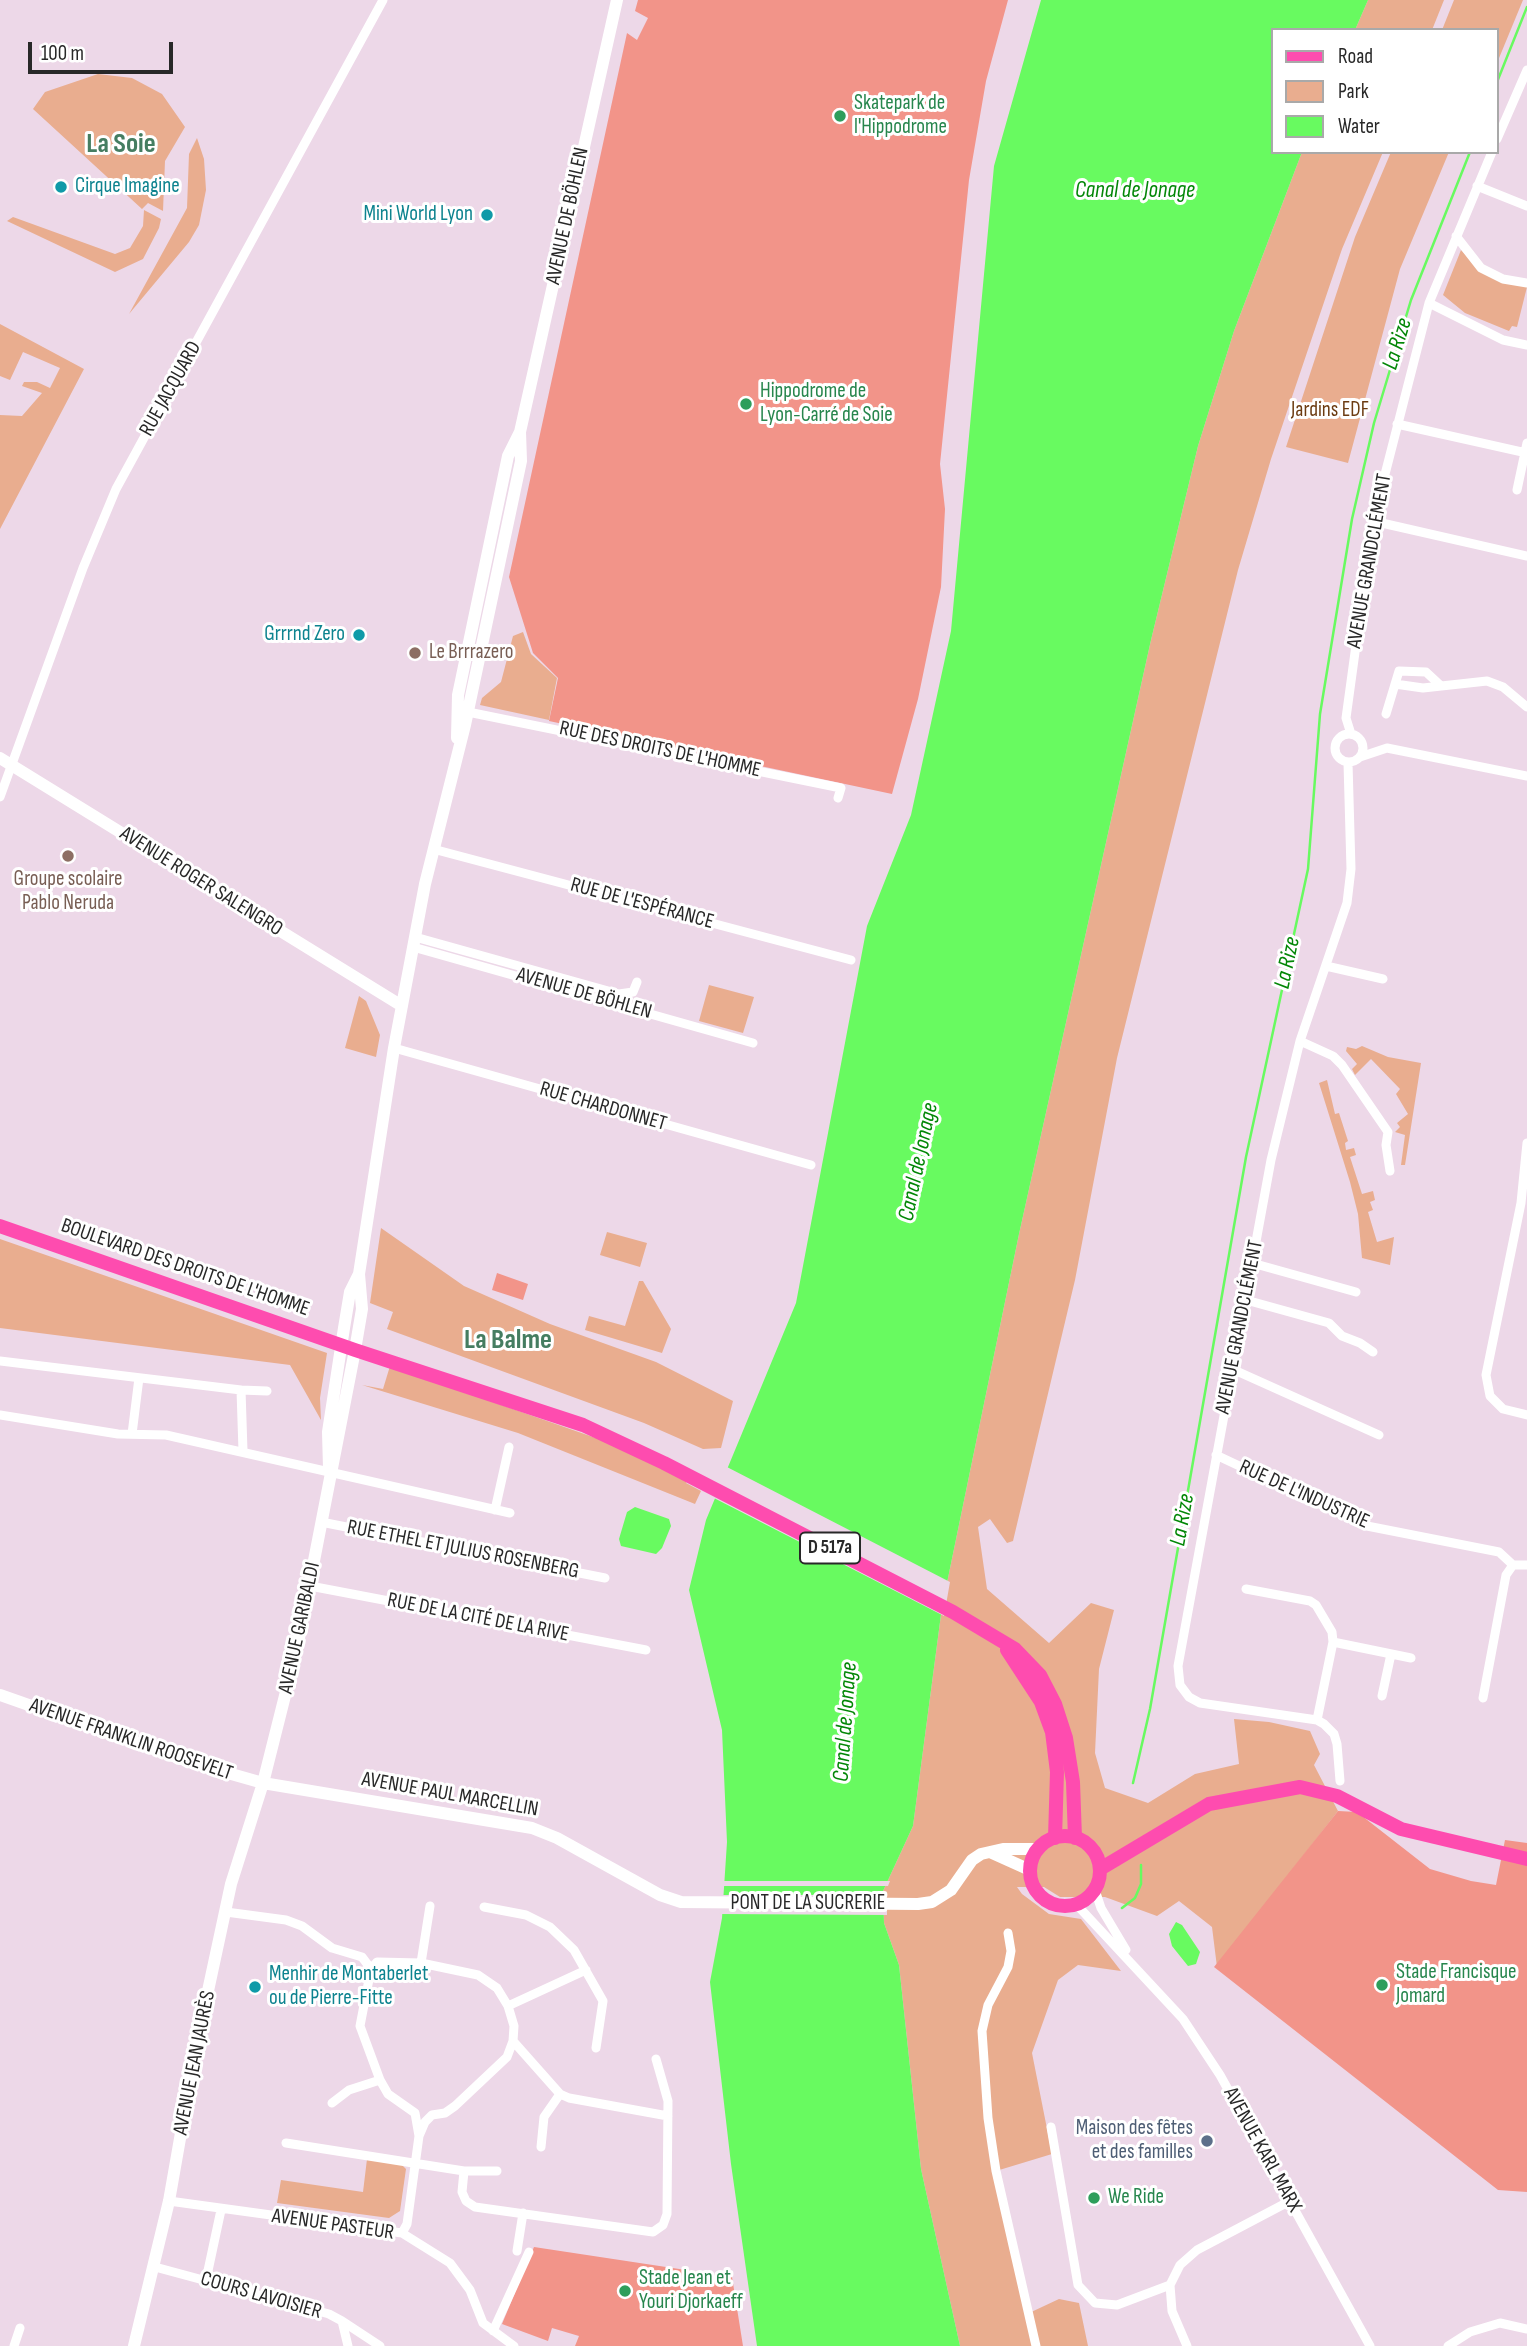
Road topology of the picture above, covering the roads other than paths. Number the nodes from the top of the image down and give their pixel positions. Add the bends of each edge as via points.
1 (383, 0) edge
2 (617, 0) edge
3 (1527, 70) edge
4 (1499, 134) edge
5 (1491, 154) edge
6 (1477, 186) junction
7 (1527, 206) edge
8 (1456, 236) junction
9 (1527, 283) edge
10 (1429, 303) junction
11 (1527, 345) edge
12 (1397, 424) junction
13 (520, 432) junction
14 (1526, 450) edge
15 (1517, 490) dead end
16 (1373, 521) junction
17 (1527, 556) edge
18 (463, 670) junction
19 (1395, 684) junction
20 (1440, 685) junction
21 (469, 706) junction
22 (1527, 707) edge
23 (1386, 714) dead end
24 (1350, 734) junction
25 (458, 745) junction
26 (1360, 757) junction
27 (5, 761) edge
28 (1348, 763) junction
29 (1527, 776) edge
30 (0, 797) edge
31 (838, 799) dead end
32 (432, 849) junction
33 (414, 942) junction
34 (851, 960) dead end
35 (1325, 966) junction
36 (1383, 979) dead end
37 (637, 982) dead end
38 (402, 1006) junction
39 (1300, 1041) junction
40 (753, 1042) dead end
41 (394, 1048) junction
42 (1527, 1143) edge
43 (811, 1166) dead end
44 (1390, 1171) dead end
45 (0, 1226) edge
46 (1252, 1263) junction
47 (1356, 1292) dead end
48 (1246, 1300) junction
49 (349, 1348) junction
50 (1373, 1352) dead end
51 (0, 1361) edge
52 (1231, 1369) junction
53 (139, 1378) junction
54 (241, 1390) junction
55 (267, 1391) dead end
56 (0, 1415) edge
57 (1527, 1415) edge
58 (132, 1434) junction
59 (1379, 1435) dead end
60 (509, 1447) dead end
61 (243, 1451) junction
62 (1216, 1455) junction
63 (329, 1472) junction
64 (495, 1510) junction
65 (510, 1513) dead end
66 (321, 1522) junction
67 (1513, 1565) junction
68 (1527, 1565) edge
69 (605, 1578) dead end
70 (310, 1586) junction
71 (1246, 1589) dead end
72 (1333, 1642) junction
73 (1004, 1643) junction
74 (646, 1650) dead end
75 (1391, 1654) junction
76 (1411, 1658) dead end
77 (0, 1695) edge
78 (1382, 1696) dead end
79 (1483, 1698) dead end
80 (1317, 1720) junction
81 (1340, 1781) dead end
82 (263, 1783) junction
83 (1055, 1838) junction
84 (1075, 1838) junction
85 (1038, 1849) junction
86 (989, 1852) junction
87 (1527, 1859) edge
88 (1100, 1869) junction
89 (1030, 1870) junction
90 (1095, 1890) junction
91 (699, 1904) joint
92 (1076, 1905) junction
93 (430, 1906) dead end
94 (484, 1907) dead end
95 (226, 1912) junction
96 (1008, 1933) dead end
97 (421, 1963) junction
98 (374, 1966) junction
99 (1136, 1966) junction
100 (586, 1970) junction
101 (508, 2006) junction
102 (513, 2041) junction
103 (596, 2048) dead end
104 (656, 2059) dead end
105 (380, 2080) junction
106 (560, 2094) junction
107 (332, 2103) dead end
108 (415, 2113) junction
109 (432, 2115) junction
110 (668, 2116) junction
111 (1051, 2127) dead end
112 (419, 2136) junction
113 (286, 2143) dead end
114 (541, 2147) dead end
115 (416, 2164) junction
116 (464, 2171) junction
117 (497, 2171) dead end
118 (169, 2201) junction
119 (1290, 2201) junction
120 (221, 2210) junction
121 (523, 2213) junction
122 (402, 2233) junction
123 (517, 2251) dead end
124 (528, 2252) dead end
125 (155, 2267) junction
126 (206, 2280) junction
127 (1170, 2285) junction
128 (342, 2321) junction
129 (20, 2328) dead end
130 (1527, 2329) edge
131 (493, 2331) junction
132 (14, 2346) edge
133 (134, 2346) edge
134 (348, 2346) edge
135 (380, 2346) edge
136 (514, 2346) edge
137 (1036, 2346) edge
138 (1186, 2346) edge
139 (1370, 2346) edge
140 (1448, 2346) edge

1 - 27 street, RUE JACQUARD via 116,489
2 - 13 main road, AVENUE DE BÖHLEN
3 - 4 street
5 - 6 street, AVENUE GRANDCLÉMENT
6 - 7 street
6 - 8 street, AVENUE GRANDCLÉMENT
8 - 9 street via 1482,268 1503,279
8 - 10 street, AVENUE GRANDCLÉMENT
10 - 11 street via 1503,340
10 - 12 street, AVENUE GRANDCLÉMENT
12 - 14 street
12 - 16 street, AVENUE GRANDCLÉMENT
13 - 18 main road, AVENUE DE BÖHLEN via 508,456
13 - 21 main road, AVENUE DE BÖHLEN via 521,461
14 - 15 street
16 - 17 street
16 - 24 street, AVENUE GRANDCLÉMENT via 1346,718
18 - 21 main road, AVENUE DE BÖHLEN via 464,698
18 - 25 main road, AVENUE DE BÖHLEN
19 - 20 street
19 - 20 street via 1405,668 1426,672
19 - 23 street
20 - 22 street via 1487,681 1503,687
21 - 25 main road, AVENUE DE BÖHLEN
21 - 31 street, RUE DES DROITS DE L'HOMME via 841,788
24 - 26 street via 1362,743
24 - 28 street via 1335,745 1339,759
25 - 32 main road, AVENUE DE BÖHLEN
26 - 28 street
26 - 29 street via 1387,748
27 - 30 street, RUE JACQUARD
27 - 38 main road, AVENUE ROGER SALENGRO
28 - 35 street, AVENUE GRANDCLÉMENT via 1350,880 1347,904
32 - 33 main road, AVENUE DE BÖHLEN
32 - 34 street, RUE DE L'ESPÉRANCE
33 - 37 street via 619,994 633,992
33 - 38 main road, AVENUE DE BÖHLEN
33 - 40 street, AVENUE DE BÖHLEN
35 - 36 street
35 - 39 street, AVENUE GRANDCLÉMENT
38 - 41 main road, AVENUE GARIBALDI
39 - 44 street via 1333,1056 1373,1110 1388,1132
39 - 46 street, AVENUE GRANDCLÉMENT
41 - 43 street, RUE CHARDONNET
41 - 49 main road, AVENUE GARIBALDI via 359,1274 350,1292
42 - 57 street via 1521,1203 1486,1375 1490,1396 1503,1409
45 - 49 main road, BOULEVARD DES DROITS DE L'HOMME
46 - 47 street
46 - 48 street, AVENUE GRANDCLÉMENT
48 - 50 street via 1329,1323 1342,1336
48 - 52 street, AVENUE GRANDCLÉMENT
49 - 63 main road, AVENUE GARIBALDI via 328,1432
49 - 73 main road, D 517a via 583,1426 690,1476
51 - 53 street
52 - 59 street
52 - 62 street, AVENUE GRANDCLÉMENT
53 - 54 street
53 - 58 street
54 - 55 street
54 - 61 street
56 - 58 street
58 - 61 street via 166,1435
60 - 64 street
61 - 63 street
62 - 67 street, RUE DE L'INDUSTRIE via 1367,1526 1499,1552
62 - 80 street, AVENUE GRANDCLÉMENT via 1178,1666 1180,1685 1200,1703
63 - 64 street
63 - 66 main road, AVENUE GARIBALDI
64 - 65 street
66 - 69 street, RUE ETHEL ET JULIUS ROSENBERG
66 - 70 main road, AVENUE GARIBALDI
67 - 68 street
67 - 79 street via 1506,1575
70 - 74 street, RUE DE LA CITÉ DE LA RIVE
70 - 82 main road, AVENUE GARIBALDI
71 - 72 street via 1310,1601 1332,1632
72 - 75 street
72 - 80 street
73 - 83 main road, D 517a via 1041,1702 1052,1732 1057,1772
73 - 84 main road, D 517a via 1026,1658 1055,1704 1073,1782
75 - 76 street
75 - 78 street
77 - 82 main road, AVENUE FRANKLIN ROOSEVELT
80 - 81 street via 1334,1734 1341,1759
82 - 91 main road, AVENUE PAUL MARCELLIN via 532,1828 660,1895
82 - 95 main road, AVENUE JEAN JAURÈS
83 - 84 main road
83 - 85 main road
84 - 88 main road via 1094,1851
85 - 86 main road
85 - 89 main road
86 - 89 main road
86 - 91 main road, PONT DE LA SUCRERIE via 972,1860 943,1896 918,1905
87 - 88 main road via 1401,1829 1337,1797 1300,1787 1209,1804
88 - 90 main road
89 - 92 main road via 1035,1889 1044,1899
90 - 92 main road
90 - 99 street, AVENUE KARL MARX
92 - 99 street, AVENUE KARL MARX
93 - 97 street
94 - 100 street via 526,1916 550,1927 574,1950
95 - 98 street via 286,1920 311,1931 332,1948 362,1957
95 - 118 main road, AVENUE JEAN JAURÈS
96 - 137 street via 1008,1967 988,2005 982,2031 996,2171
97 - 98 street
97 - 101 street via 488,1980
98 - 105 street via 360,2026
99 - 119 street, AVENUE KARL MARX via 1183,2019 1220,2075
100 - 101 street
100 - 103 street via 603,2001
101 - 102 street
102 - 106 street
102 - 109 street via 507,2057 455,2106
104 - 110 street
105 - 107 street via 349,2090
105 - 108 street via 388,2094
106 - 110 street
106 - 114 street via 544,2117
108 - 109 street
108 - 112 street
109 - 112 street
110 - 121 street via 663,2225 653,2231
111 - 127 street via 1078,2285 1095,2303 1117,2305
112 - 115 street
113 - 115 street
115 - 116 street
115 - 122 street
116 - 117 street
116 - 121 street via 466,2201 475,2207
118 - 120 street, AVENUE PASTEUR
118 - 125 main road, AVENUE JEAN JAURÈS
119 - 127 street via 1197,2250 1180,2265
119 - 139 street, AVENUE KARL MARX
120 - 122 street, AVENUE PASTEUR
120 - 126 street
121 - 123 street
122 - 131 street, AVENUE PASTEUR via 450,2263 470,2290 483,2323
124 - 131 street
125 - 126 street, COURS LAVOISIER
125 - 133 main road, AVENUE JEAN JAURÈS
126 - 128 street, COURS LAVOISIER
127 - 138 street via 1172,2311
128 - 134 street, COURS LAVOISIER
128 - 135 street
129 - 132 street
130 - 140 street via 1500,2323 1470,2332
131 - 136 street

